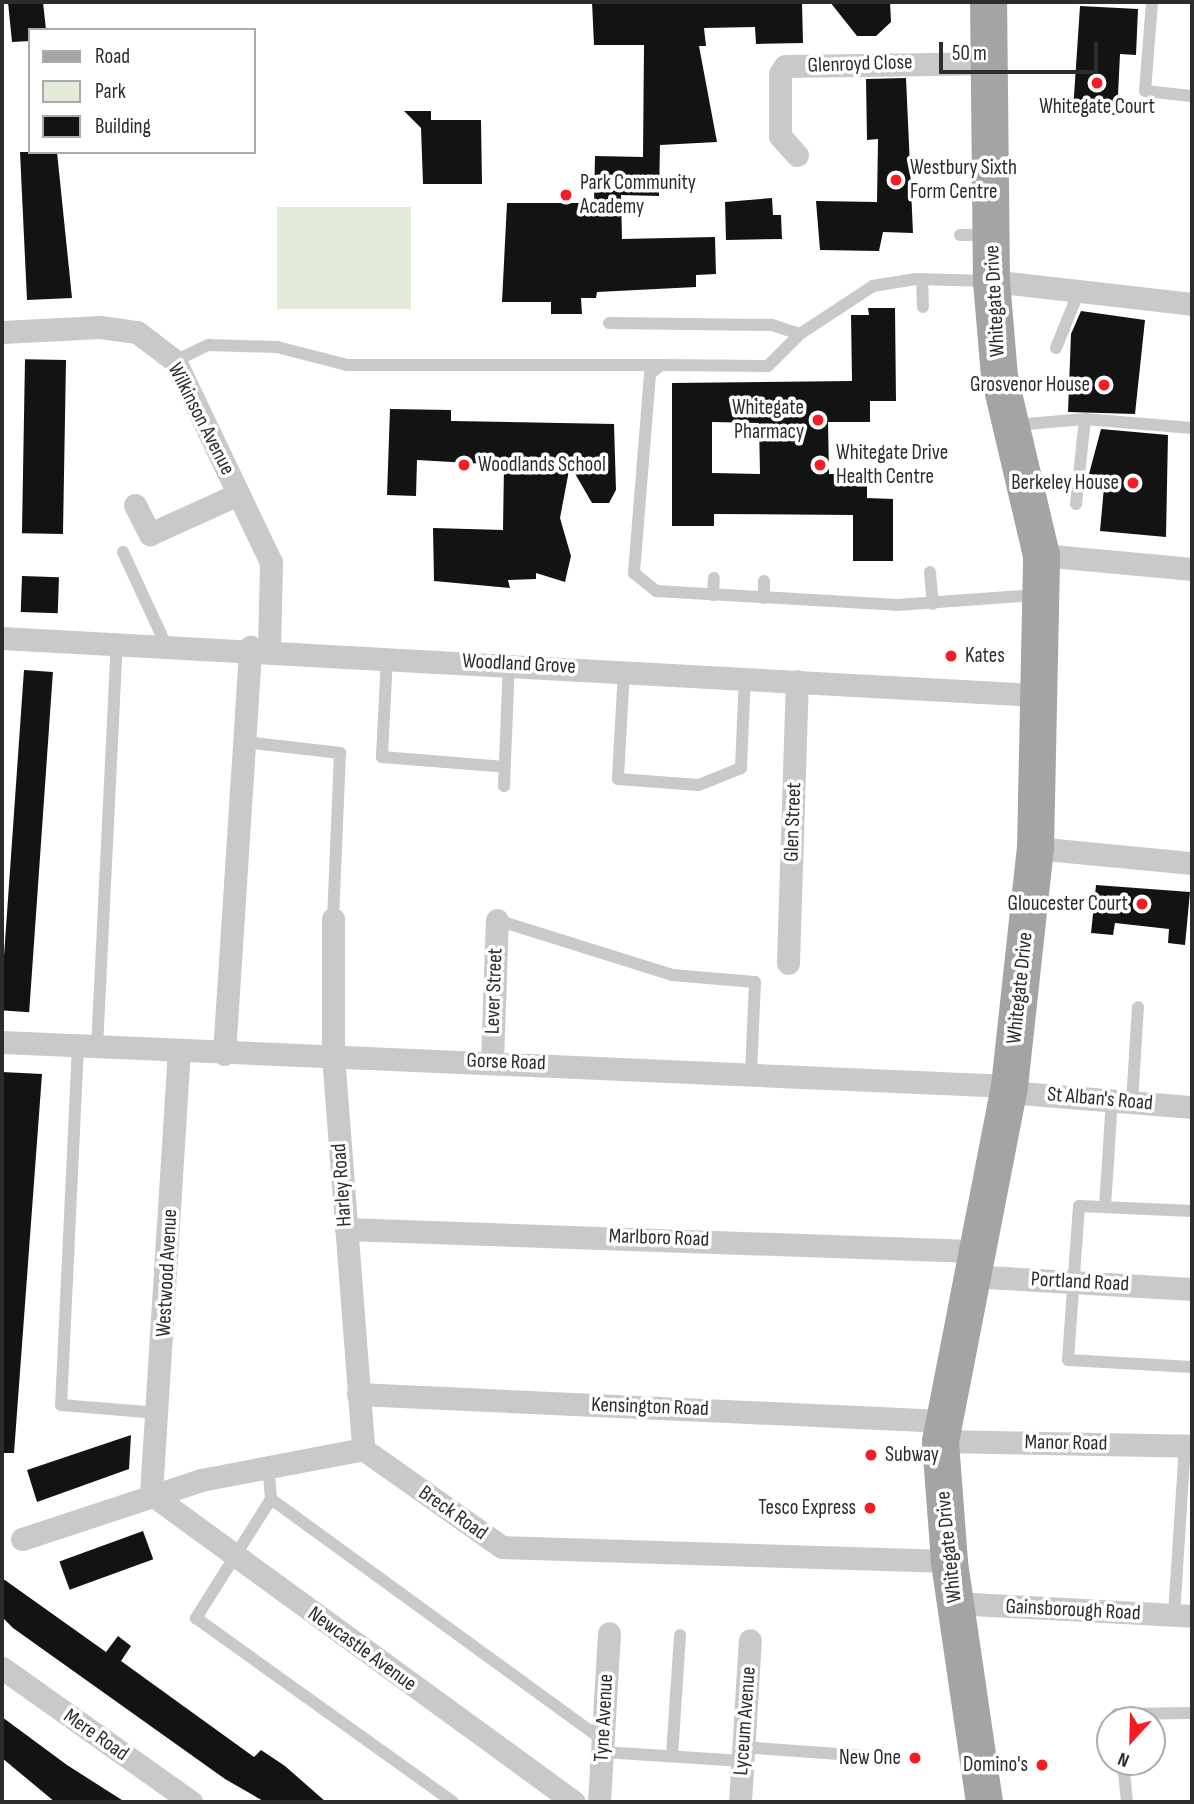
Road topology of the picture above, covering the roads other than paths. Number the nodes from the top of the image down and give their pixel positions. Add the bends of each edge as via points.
1 (988, 2) edge
2 (1152, 2) edge
3 (989, 63) junction
4 (1192, 96) edge
5 (797, 155) dead end
6 (922, 279) junction
7 (991, 281) junction
8 (1079, 291) junction
9 (1192, 304) edge
10 (923, 307) dead end
11 (609, 323) dead end
12 (2, 332) edge
13 (798, 342) junction
14 (1056, 348) dead end
15 (174, 361) junction
16 (661, 365) junction
17 (1084, 419) junction
18 (1011, 426) junction
19 (1192, 428) edge
20 (238, 494) junction
21 (1076, 504) dead end
22 (135, 505) dead end
23 (123, 552) dead end
24 (1041, 555) junction
25 (1192, 569) edge
26 (930, 572) dead end
27 (714, 578) dead end
28 (764, 581) dead end
29 (713, 595) junction
30 (1040, 595) junction
31 (764, 597) junction
32 (933, 604) junction
33 (2, 638) edge
34 (117, 641) junction
35 (164, 643) junction
36 (260, 648) junction
37 (387, 656) junction
38 (509, 663) junction
39 (624, 670) junction
40 (745, 678) junction
41 (797, 681) junction
42 (1036, 695) junction
43 (244, 742) junction
44 (505, 767) junction
45 (504, 786) dead end
46 (1035, 848) junction
47 (1192, 863) edge
48 (333, 919) joint
49 (497, 920) joint
50 (788, 963) dead end
51 (1138, 1007) dead end
52 (2, 1042) edge
53 (87, 1047) junction
54 (179, 1053) junction
55 (224, 1054) junction
56 (333, 1055) junction
57 (492, 1061) junction
58 (751, 1073) junction
59 (1009, 1089) junction
60 (1122, 1101) junction
61 (1192, 1107) edge
62 (1105, 1207) junction
63 (1192, 1211) edge
64 (346, 1229) junction
65 (970, 1264) junction
66 (1074, 1282) junction
67 (1192, 1289) edge
68 (1192, 1367) edge
69 (358, 1394) junction
70 (160, 1413) junction
71 (941, 1431) junction
72 (1189, 1446) edge
73 (363, 1449) junction
74 (268, 1463) junction
75 (151, 1494) junction
76 (271, 1499) junction
77 (1178, 1526) junction
78 (1192, 1527) edge
79 (22, 1539) dead end
80 (238, 1559) junction
81 (949, 1562) junction
82 (954, 1603) junction
83 (1183, 1615) edge
84 (609, 1633) dead end
85 (680, 1635) dead end
86 (750, 1640) dead end
87 (2, 1668) edge
88 (1166, 1713) edge
89 (1192, 1713) edge
90 (603, 1746) junction
91 (743, 1754) junction
92 (672, 1756) junction
93 (866, 1756) dead end
94 (1124, 1776) edge
95 (191, 1802) edge
96 (453, 1802) edge
97 (574, 1802) edge
98 (599, 1802) edge
99 (740, 1802) edge
100 (984, 1802) edge
101 (1127, 1802) edge

1 - 3 main road, Whitegate Drive
2 - 4 lane via 1145,91
3 - 5 street, Glenroyd Close via 776,67 780,74 780,136
3 - 7 main road, Whitegate Drive via 976,235
6 - 7 lane
6 - 10 lane
6 - 13 lane via 873,286
7 - 8 street
7 - 18 main road, Whitegate Drive
8 - 9 street
8 - 14 lane
11 - 13 lane via 772,325
12 - 15 street, Wilkinson Avenue via 100,327 137,332
13 - 16 lane via 768,366
15 - 16 lane via 208,345 243,340 347,365
15 - 20 street, Wilkinson Avenue
16 - 29 lane via 650,374 646,394 642,529 634,573 656,591
17 - 18 lane
17 - 19 lane
17 - 21 lane
18 - 24 main road, Whitegate Drive
20 - 22 street via 150,534
20 - 36 street, Wilkinson Avenue via 271,562
23 - 35 lane
24 - 25 street
24 - 30 main road, Whitegate Drive
26 - 32 lane
27 - 29 lane
28 - 31 lane
29 - 31 lane
30 - 32 lane
30 - 42 main road, Whitegate Drive
31 - 32 lane
33 - 34 street, Woodland Grove
34 - 35 street, Woodland Grove
34 - 53 lane
35 - 36 street, Woodland Grove
36 - 37 street, Woodland Grove
36 - 43 street
37 - 38 street, Woodland Grove
37 - 44 lane via 382,757
38 - 39 street, Woodland Grove
38 - 44 lane
39 - 40 street, Woodland Grove
39 - 40 lane via 618,779 699,785 741,768
40 - 41 street, Woodland Grove
41 - 42 street, Woodland Grove
41 - 50 street, Glen Street
42 - 46 main road, Whitegate Drive
43 - 48 lane via 340,753
43 - 55 street
44 - 45 lane
46 - 47 street
46 - 59 main road, Whitegate Drive
48 - 56 street, Harley Road
49 - 57 street, Lever Street
49 - 58 lane via 672,975 755,982
51 - 60 lane
52 - 53 street, Gorse Road
53 - 54 street, Gorse Road
53 - 70 lane via 61,1405
54 - 55 street, Gorse Road
54 - 70 street, Westwood Avenue
55 - 56 street, Gorse Road
56 - 57 street, Gorse Road
56 - 64 street, Harley Road
57 - 58 street, Gorse Road
58 - 59 street, Gorse Road
59 - 60 street, St Alban's Road
59 - 65 main road, Whitegate Drive
60 - 61 street, St Alban's Road
60 - 62 lane
62 - 63 lane
62 - 66 lane via 1079,1206
64 - 65 street, Marlboro Road
64 - 69 street, Harley Road
65 - 66 street, Portland Road
65 - 71 main road, Whitegate Drive
66 - 67 street, Portland Road
66 - 68 lane via 1068,1360
69 - 71 street, Kensington Road
69 - 73 street, Harley Road
70 - 75 street, Westwood Avenue
71 - 72 street, Manor Road
71 - 81 main road, Whitegate Drive
72 - 77 lane
73 - 74 street
73 - 81 street, Breck Road via 502,1547
74 - 75 street
74 - 76 lane
75 - 79 street
75 - 80 street, Newcastle Avenue
76 - 80 lane
76 - 90 lane
77 - 78 lane
77 - 83 lane
80 - 96 lane via 196,1618
80 - 97 street, Newcastle Avenue
81 - 82 main road, Whitegate Drive
82 - 83 street, Gainsborough Road
82 - 100 main road, Whitegate Drive
84 - 90 street, Tyne Avenue
85 - 92 lane
86 - 91 street, Lyceum Avenue
87 - 95 street, Mere Road
88 - 89 lane
90 - 92 lane
90 - 98 street, Tyne Avenue
91 - 92 lane
91 - 93 lane
91 - 99 street, Lyceum Avenue
94 - 101 lane

